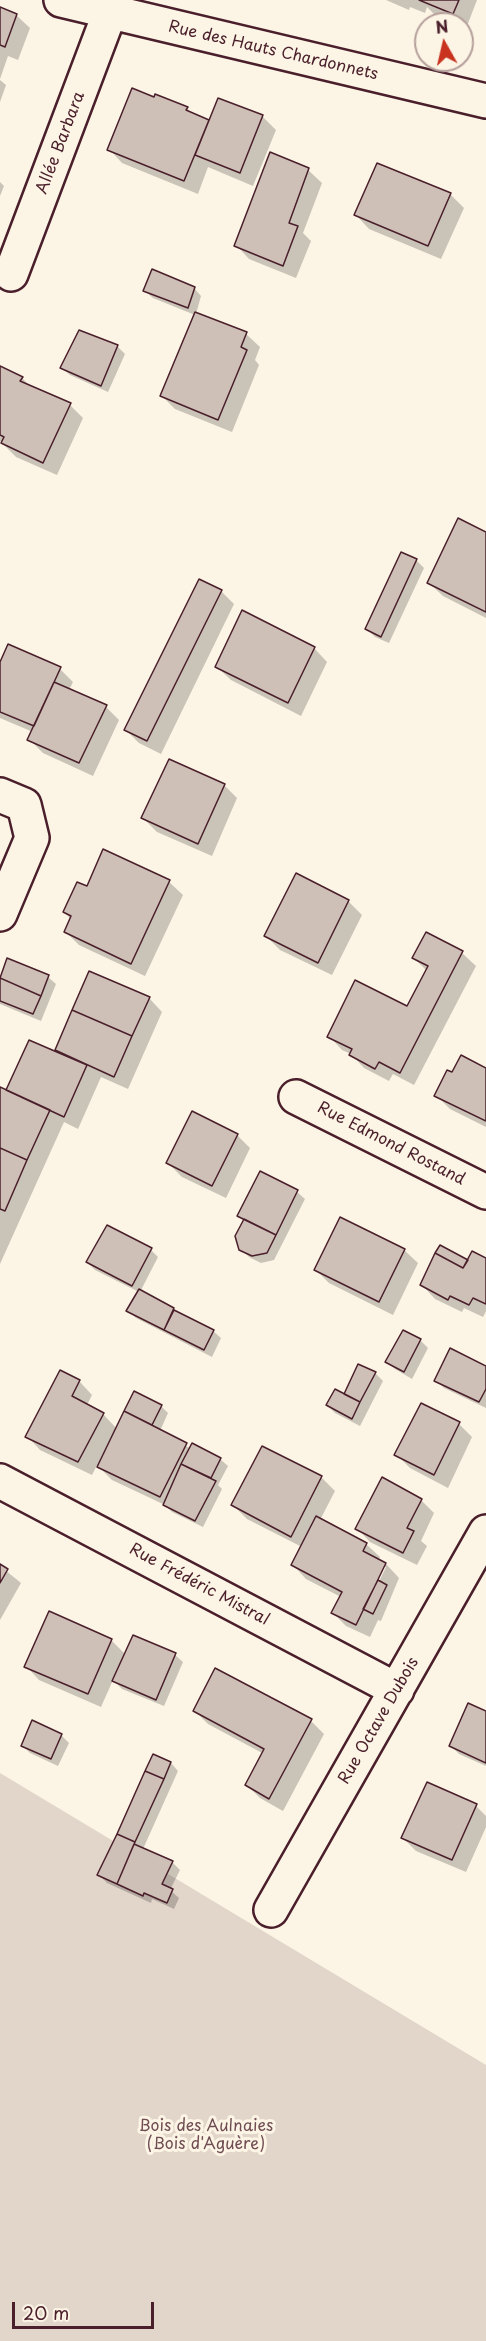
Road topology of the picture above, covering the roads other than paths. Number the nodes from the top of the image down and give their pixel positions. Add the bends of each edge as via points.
1 (68, 1) edge
2 (110, 12) junction
3 (486, 101) edge
4 (11, 274) dead end
5 (0, 795) edge
6 (0, 914) edge
7 (296, 1097) dead end
8 (486, 1192) edge
9 (0, 1481) edge
10 (486, 1532) edge
11 (398, 1690) junction
12 (271, 1910) dead end

1 - 2 street, Rue des Hauts Chardonnets
2 - 3 street, Rue des Hauts Chardonnets
2 - 4 street, Allée Barbara
5 - 6 street via 24,806 32,838
7 - 8 street, Rue Edmond Rostand
9 - 11 street, Rue Frédéric Mistral
10 - 11 street, Rue Octave Dubois
11 - 12 street, Rue Octave Dubois

